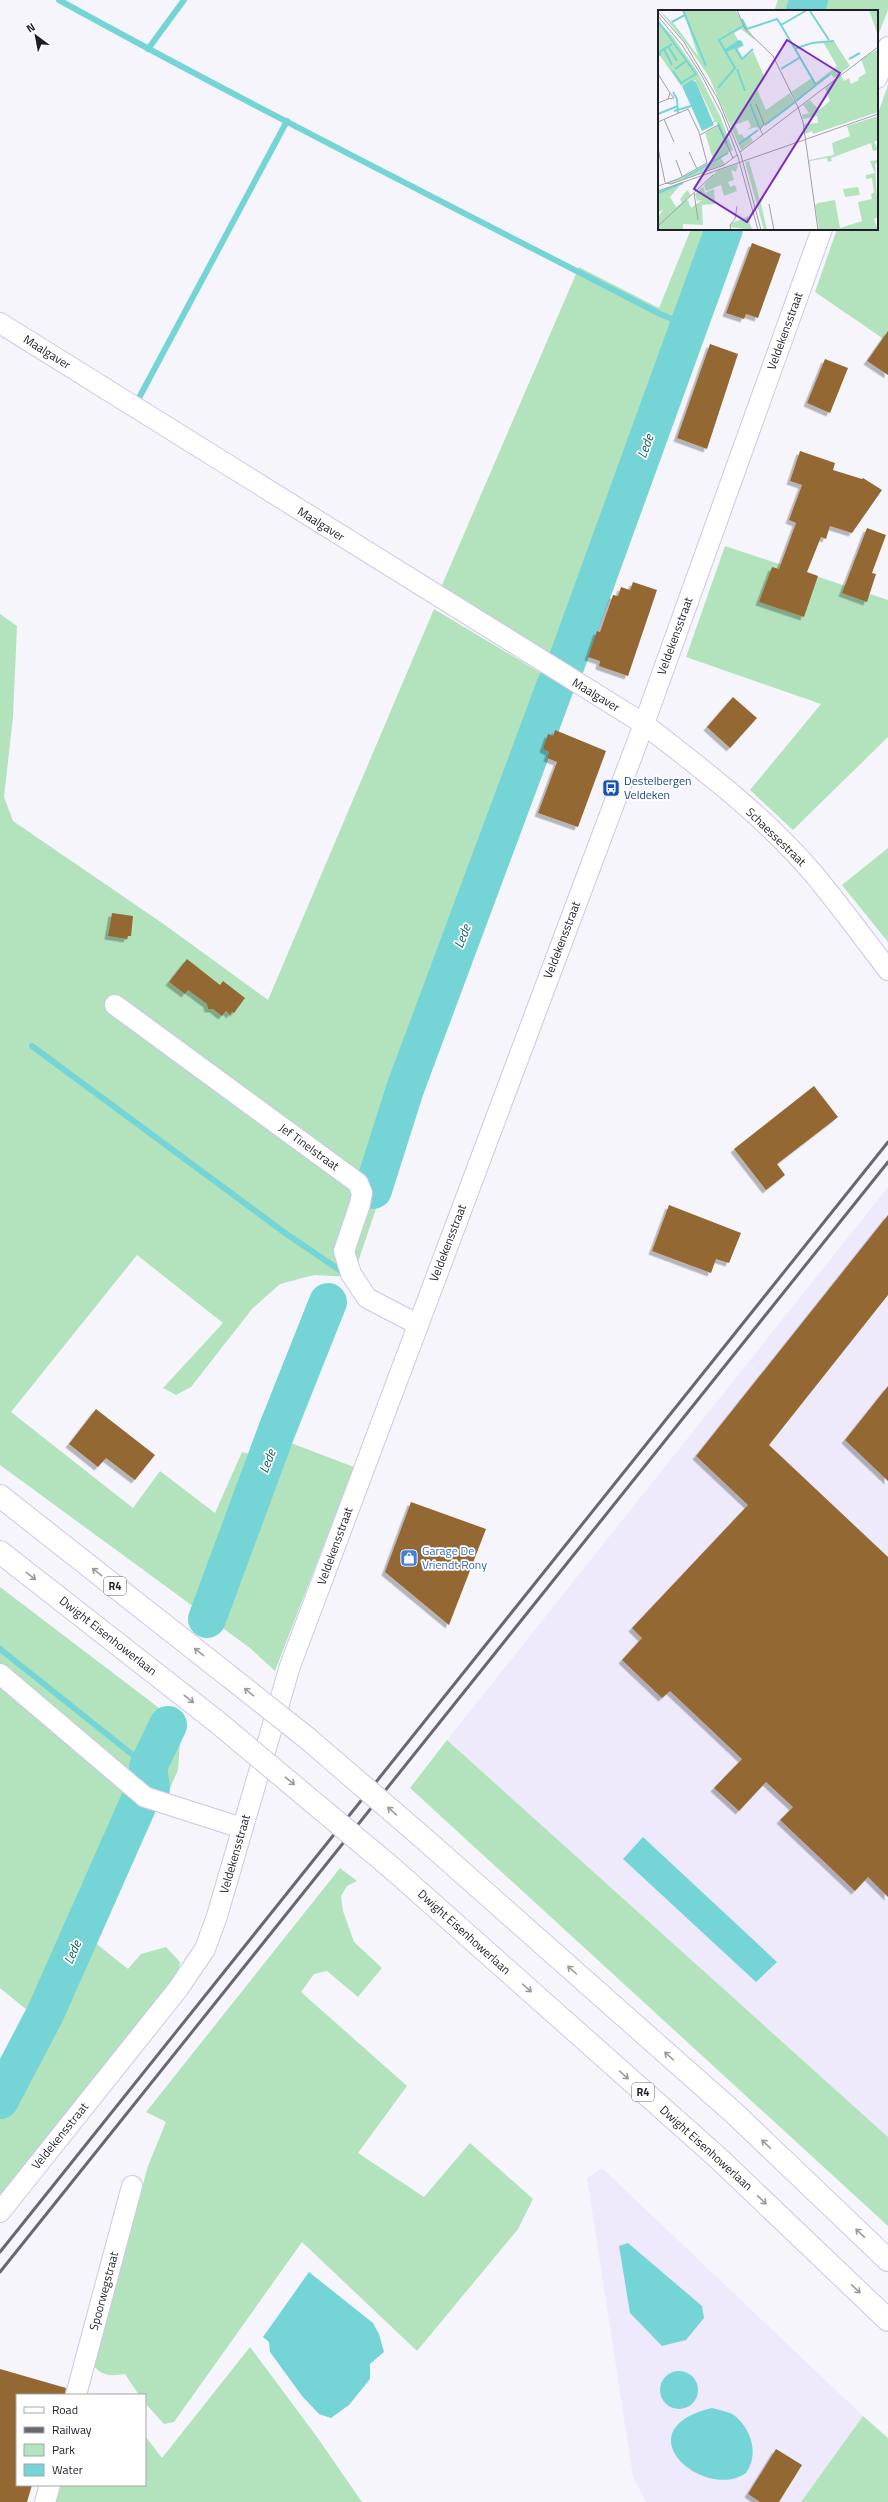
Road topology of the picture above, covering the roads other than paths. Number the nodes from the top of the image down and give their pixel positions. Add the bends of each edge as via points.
1 (888, 47) edge
2 (878, 75) edge
3 (822, 230) edge
4 (0, 323) edge
5 (644, 724) junction
6 (888, 970) edge
7 (115, 1005) dead end
8 (417, 1324) junction
9 (0, 1496) edge
10 (0, 1552) edge
11 (0, 1674) edge
12 (242, 1828) junction
13 (132, 2186) dead end
14 (0, 2212) edge
15 (888, 2260) edge
16 (888, 2320) edge
17 (76, 2394) edge
18 (50, 2486) edge
19 (45, 2502) edge

1 - 2 street
3 - 5 street, Veldekensstraat
4 - 5 street, Maalgaver
5 - 6 street, Schaessestraat via 712,777 777,836 811,871
5 - 8 street, Veldekensstraat
7 - 8 street, Jef Tinelstraat via 358,1183 362,1193 360,1204 344,1251 351,1274 367,1298
8 - 12 street, Veldekensstraat via 290,1666
15 -> 9 highway, R4, bridge via 734,2113 421,1836 307,1738
10 -> 16 highway, Dwight Eisenhowerlaan / R4, bridge via 216,1721 393,1869 716,2156
11 - 12 street via 145,1797
12 - 14 street, Veldekensstraat via 205,1949 178,1989
13 - 17 street, Spoorwegstraat
18 - 19 street

